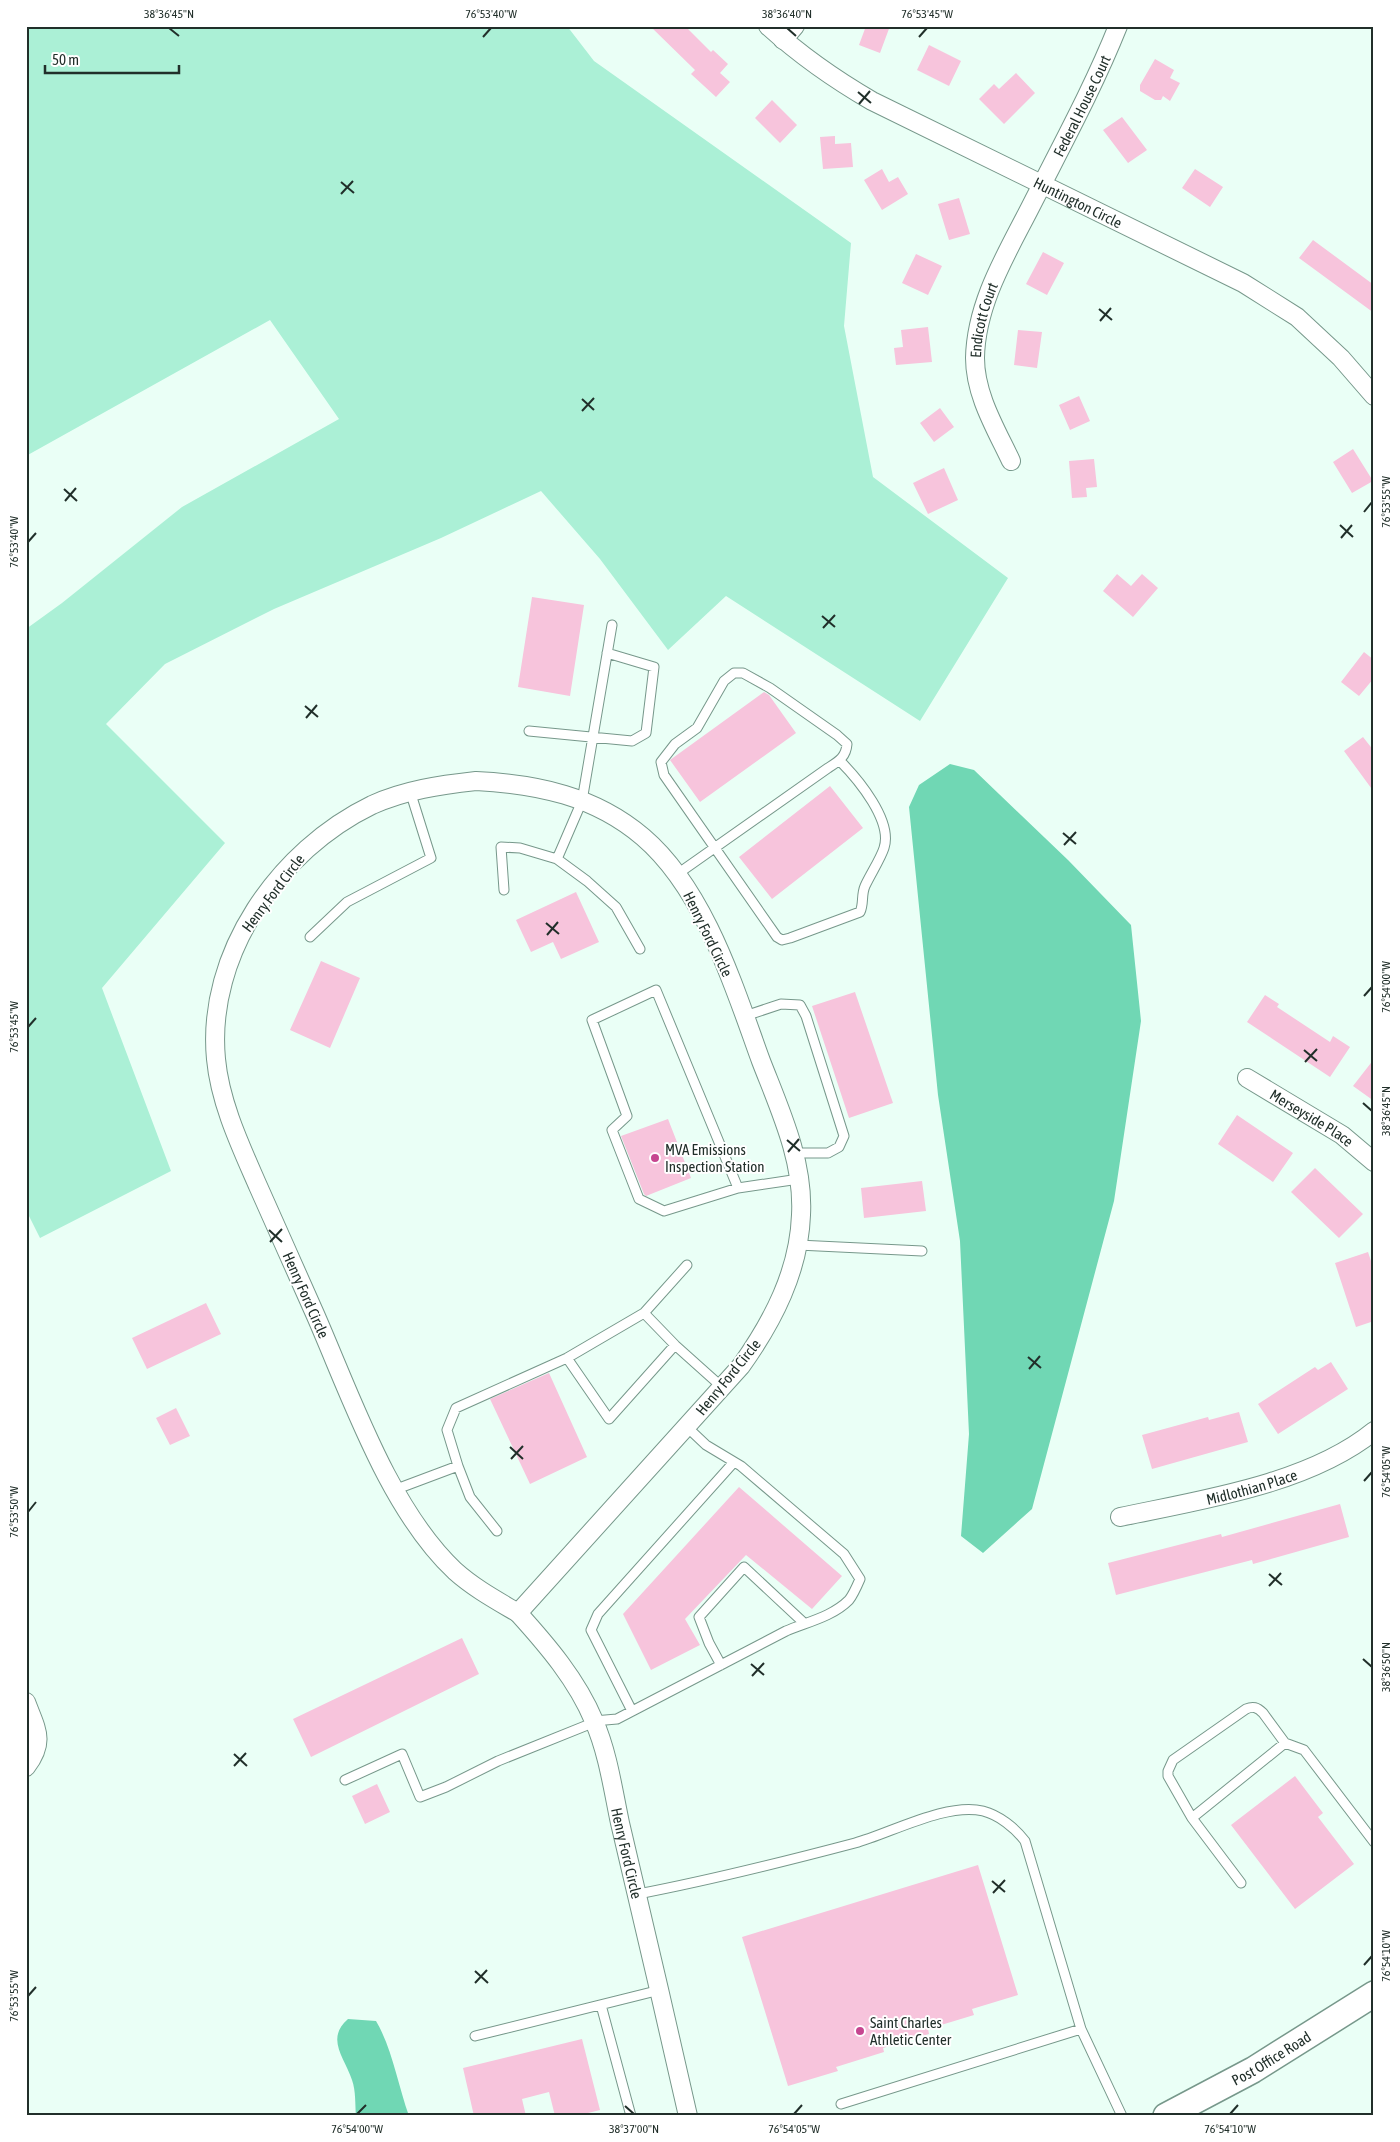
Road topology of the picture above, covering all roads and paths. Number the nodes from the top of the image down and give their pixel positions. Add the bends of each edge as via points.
1 (768, 26) edge
2 (795, 26) edge
3 (1118, 26) edge
4 (783, 40) junction
5 (1042, 184) junction
6 (1374, 396) edge
7 (1011, 461) dead end
8 (612, 625) dead end
9 (607, 653) junction
10 (529, 731) dead end
11 (593, 738) junction
12 (840, 761) junction
13 (410, 791) junction
14 (582, 801) junction
15 (715, 848) junction
16 (557, 859) junction
17 (676, 875) junction
18 (504, 890) dead end
19 (310, 937) dead end
20 (640, 949) dead end
21 (745, 1016) junction
22 (1247, 1078) dead end
23 (794, 1153) junction
24 (1374, 1162) edge
25 (799, 1179) junction
26 (738, 1188) junction
27 (798, 1245) junction
28 (922, 1251) dead end
29 (687, 1265) dead end
30 (644, 1313) junction
31 (675, 1345) junction
32 (567, 1358) junction
33 (723, 1388) junction
34 (687, 1427) junction
35 (1374, 1431) edge
36 (734, 1462) junction
37 (458, 1466) junction
38 (394, 1490) junction
39 (1120, 1517) dead end
40 (497, 1531) dead end
41 (518, 1612) junction
42 (804, 1623) junction
43 (720, 1665) junction
44 (26, 1702) edge
45 (632, 1711) junction
46 (595, 1722) junction
47 (1285, 1743) junction
48 (26, 1767) edge
49 (345, 1780) dead end
50 (1192, 1818) junction
51 (1374, 1842) edge
52 (1241, 1883) dead end
53 (638, 1894) junction
54 (660, 1990) junction
55 (1374, 1994) edge
56 (601, 2005) junction
57 (1081, 2029) junction
58 (475, 2036) dead end
59 (841, 2104) dead end
60 (631, 2116) edge
61 (688, 2116) edge
62 (1122, 2116) edge
63 (1166, 2116) edge

1 - 4 street, Huntington Circle
2 - 4 street
3 - 5 street, Federal House Court
4 - 5 street, Huntington Circle via 837,80 872,100
5 - 6 street, Huntington Circle via 1242,283 1279,305 1323,340
5 - 7 street, Endicott Court via 994,279 977,336 978,382
8 - 9 lane
9 - 11 lane
9 - 11 lane via 654,667 646,733 632,742
10 - 11 lane
11 - 14 lane
12 - 15 lane
12 - 15 lane via 860,781 884,826 884,847 861,895 860,912 782,940
12 - 15 lane via 847,744 837,735 770,688 743,673 734,673 724,681 697,728 675,744 661,762 664,775
13 - 14 street, Henry Ford Circle via 476,781 500,782 550,789
13 - 19 lane via 431,858 347,902
13 - 38 street, Henry Ford Circle via 373,805 318,838 298,855 279,879 241,933 228,965 216,1007 215,1041 221,1084 246,1157
14 - 16 lane
14 - 17 street, Henry Ford Circle via 613,816 642,836
15 - 17 lane
16 - 18 lane via 520,848 501,847
16 - 20 lane via 616,907
17 - 21 street, Henry Ford Circle via 703,917
21 - 23 street, Henry Ford Circle
21 - 23 lane via 781,1004 800,1005 806,1016 844,1136 839,1147 828,1153
22 - 24 street, Merseyside Place via 1342,1135
23 - 25 street, Henry Ford Circle
25 - 26 lane
25 - 27 street, Henry Ford Circle via 801,1214
26 - 26 lane via 656,990 592,1020 627,1116 612,1130 639,1199 664,1211
27 - 28 lane
27 - 33 street, Henry Ford Circle via 782,1295 764,1334
29 - 30 lane
30 - 31 lane
30 - 32 lane
31 - 32 lane via 609,1419
31 - 33 lane
32 - 37 lane via 456,1408 448,1430
33 - 34 street, Henry Ford Circle
34 - 36 lane via 706,1445
34 - 41 street, Henry Ford Circle
35 - 39 street, Midlothian Place via 1360,1443 1320,1465 1286,1477
36 - 42 lane via 844,1554 860,1579 849,1600 822,1618
36 - 45 lane via 598,1614 591,1630
37 - 38 lane
37 - 40 lane via 470,1498
38 - 41 street, Henry Ford Circle via 456,1572
41 - 46 street, Henry Ford Circle via 550,1649
42 - 43 lane
42 - 43 lane via 744,1567 699,1617
43 - 45 lane
44 - 48 street via 39,1742
45 - 46 lane via 618,1719
46 - 49 lane via 420,1797 402,1754
46 - 53 street, Henry Ford Circle
47 - 50 lane
47 - 50 lane via 1263,1712 1252,1707 1173,1760 1168,1776
47 - 51 lane via 1304,1750
50 - 52 lane
53 - 54 street, Henry Ford Circle
53 - 57 lane via 706,1881 858,1842 950,1810 982,1811 1004,1821 1025,1841
54 - 56 lane
54 - 61 street, Henry Ford Circle
55 - 63 street, Post Office Road via 1253,2070
56 - 58 lane
56 - 60 lane
57 - 59 lane
57 - 62 lane

